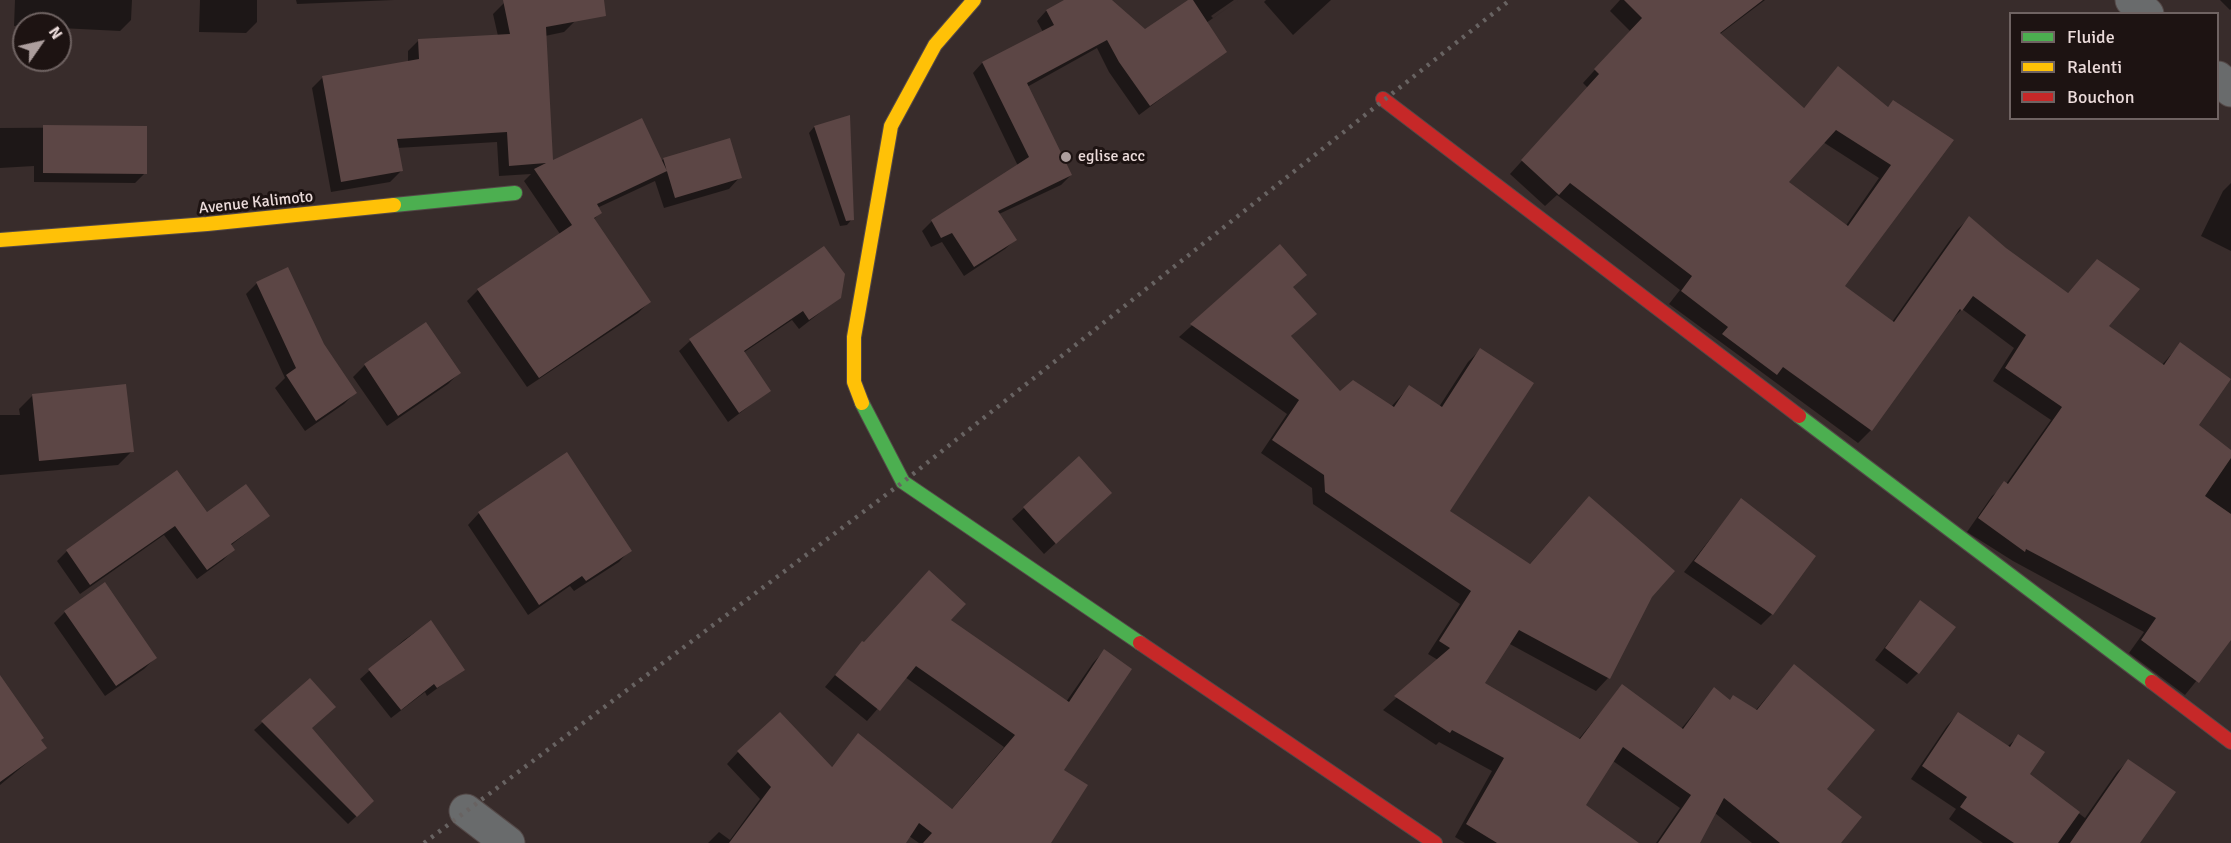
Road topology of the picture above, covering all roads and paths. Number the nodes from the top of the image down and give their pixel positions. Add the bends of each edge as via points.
1 (974, 0) edge
2 (2132, 0) edge
3 (2144, 12) edge
4 (2219, 80) edge
5 (2231, 90) edge
6 (1383, 99) dead end
7 (515, 193) dead end
8 (0, 240) edge
9 (2231, 742) edge
10 (466, 811) dead end
11 (508, 843) edge
12 (1435, 843) edge

1 - 12 street via 935,45 891,126 854,337 857,394 903,482
2 - 3 street
4 - 5 street
6 - 9 street
7 - 8 street, Avenue Kalimoto
10 - 11 street

